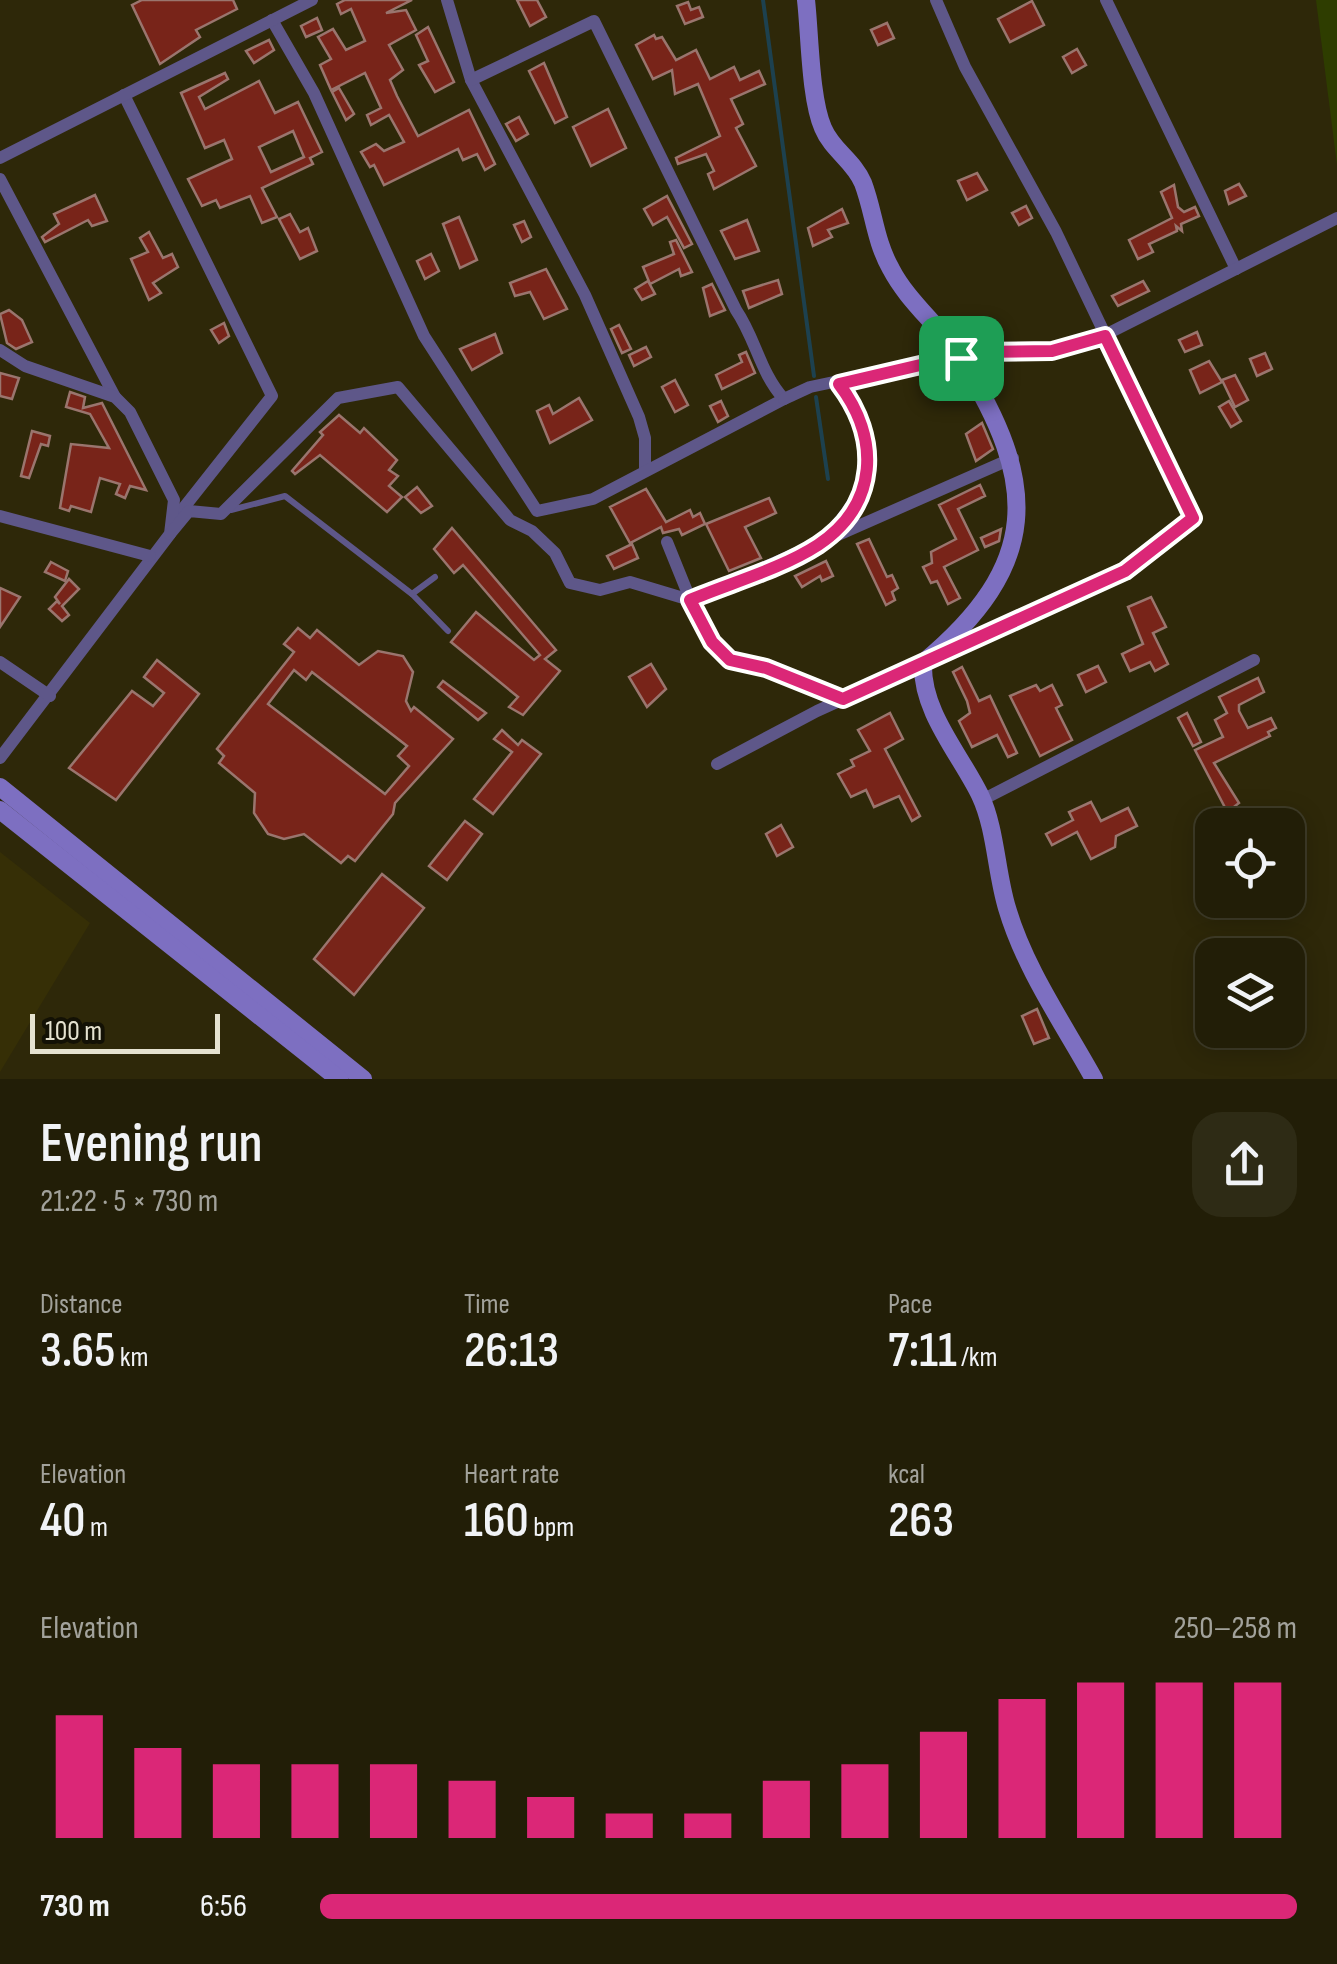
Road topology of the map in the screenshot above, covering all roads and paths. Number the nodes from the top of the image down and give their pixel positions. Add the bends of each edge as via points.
1 (312, 0) edge
2 (447, 0) edge
3 (806, 0) edge
4 (936, 0) edge
5 (1105, 1) edge
6 (272, 20) junction
7 (471, 80) junction
8 (124, 95) junction
9 (0, 158) edge
10 (0, 178) edge
11 (1337, 218) edge
12 (1236, 269) junction
13 (1105, 336) junction
14 (0, 350) edge
15 (961, 358) junction
16 (839, 384) junction
17 (115, 396) junction
18 (784, 398) junction
19 (1012, 458) junction
20 (645, 471) junction
21 (221, 514) junction
22 (0, 516) edge
23 (172, 528) junction
24 (668, 542) dead end
25 (818, 544) junction
26 (150, 556) junction
27 (436, 577) dead end
28 (412, 594) junction
29 (690, 600) junction
30 (448, 631) dead end
31 (1254, 660) dead end
32 (0, 662) edge
33 (922, 663) junction
34 (50, 696) junction
35 (843, 699) junction
36 (0, 758) edge
37 (717, 764) dead end
38 (0, 787) edge
39 (982, 800) junction
40 (0, 810) edge
41 (340, 1079) edge
42 (363, 1079) edge
43 (1094, 1079) edge

1 - 6 street
2 - 7 street
3 - 15 street via 824,130 861,178 874,234 892,273
4 - 13 street
5 - 12 street
6 - 8 street
6 - 20 street via 314,93 424,336 536,509 592,499
7 - 18 street via 594,21 755,338 765,375
7 - 20 street via 585,295 638,417
8 - 9 street
8 - 23 street via 272,396
10 - 17 street
11 - 12 street
12 - 13 street
13 - 15 street via 1052,351
13 - 33 street via 1193,518 1125,571
14 - 17 street via 25,366
15 - 16 street
15 - 19 street
16 - 18 street
16 - 25 street via 861,415 869,457 858,498
17 - 23 street via 163,470 174,500
18 - 20 street
19 - 25 street
19 - 33 street via 1016,522 994,590 959,633
21 - 23 street via 189,510
21 - 28 lane via 285,496
21 - 29 street via 338,398 398,387 510,520 555,553 570,583 600,590 630,582
22 - 26 street
23 - 26 street
24 - 29 street
25 - 29 street
26 - 34 street
27 - 28 lane
28 - 30 lane
29 - 35 street via 730,660
31 - 39 street
32 - 34 street
33 - 35 street
33 - 39 street via 926,691
34 - 36 street
35 - 37 street
38 - 42 street
39 - 43 street via 1012,923
40 - 41 street

